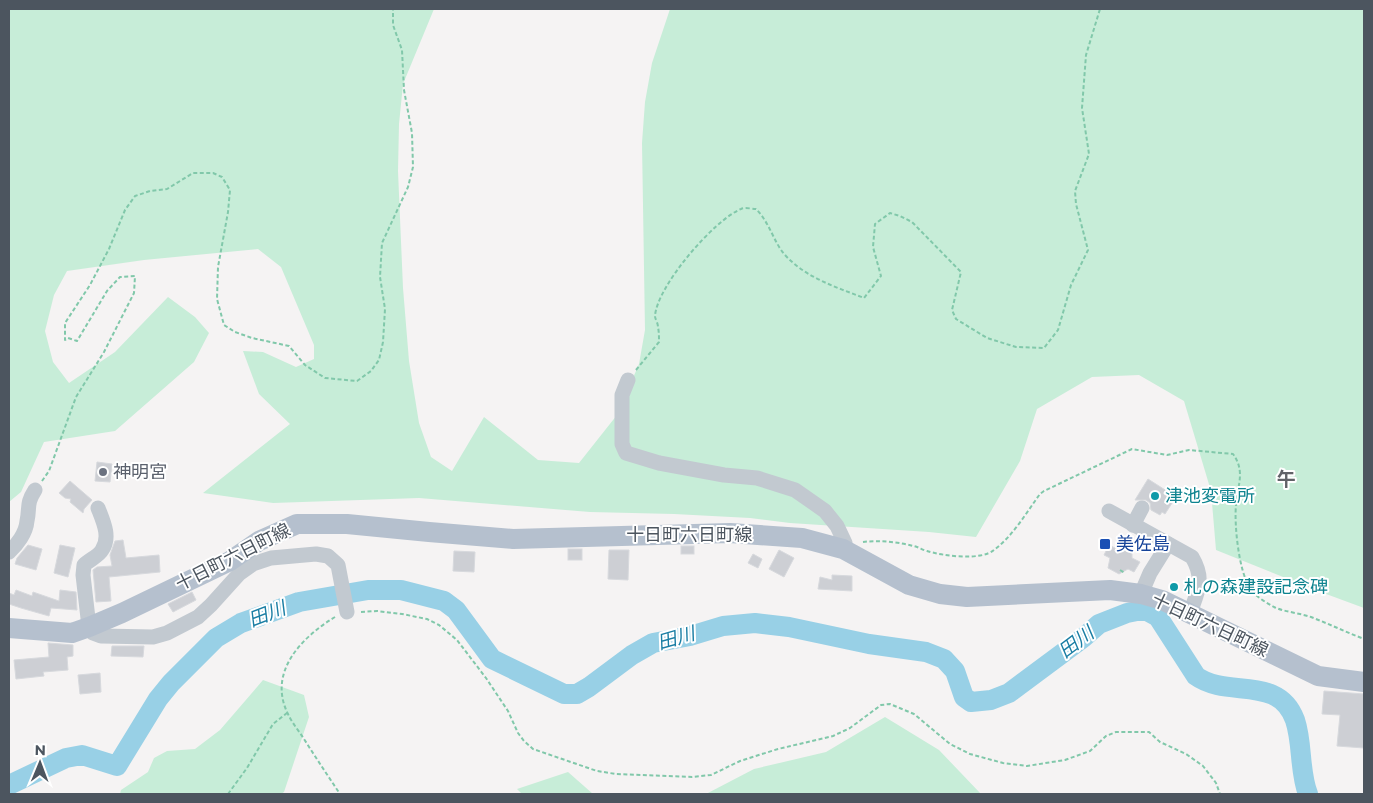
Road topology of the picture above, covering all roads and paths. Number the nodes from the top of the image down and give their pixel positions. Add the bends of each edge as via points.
1 (393, 9) edge
2 (1100, 9) edge
3 (628, 380) joint
4 (35, 490) joint
5 (98, 508) dead end
6 (1142, 508) dead end
7 (1109, 512) dead end
8 (1133, 525) junction
9 (1168, 544) junction
10 (844, 546) junction
11 (9, 552) edge
12 (1120, 570) dead end
13 (1125, 572) dead end
14 (1141, 594) junction
15 (347, 612) junction
16 (1190, 613) junction
17 (89, 627) junction
18 (9, 628) edge
19 (1364, 639) edge
20 (1364, 682) edge
21 (287, 713) junction
22 (228, 794) edge
23 (340, 794) edge
24 (1220, 794) edge

1 - 4 path via 393,25 402,50 413,167 408,187 382,243 383,342 379,360 371,371 357,381 325,378 305,365 289,346 252,338 224,325 217,299 218,267 230,190 222,177 213,173 193,173 167,189 135,196 125,210 90,285 65,323 65,340 77,341 107,291 120,277 135,276 134,293 104,352 76,397 49,471
2 - 3 path via 1086,54 1082,108 1089,154 1075,191 1088,250 1071,285 1058,330 1044,348 1016,348 986,338 956,318 952,310 961,272 912,222 900,216 890,213 875,224 873,247 881,276 864,298 812,277 784,255 764,217 756,209 742,208 701,239 678,269 660,300 655,316 659,342
3 - 10 street via 622,395 622,444 626,452 659,463 757,478 795,490 825,511 838,526
4 - 11 street via 28,500 27,523
5 - 17 street via 106,539 102,552 84,565
6 - 8 street
7 - 8 street
8 - 9 street
9 - 14 street
9 - 16 street via 1192,557 1199,568 1198,592
10 - 14 main road, 十日町六日町線 via 909,584 940,594 967,597 1110,590
10 - 17 main road, 十日町六日町線 via 802,538 730,533 513,539 347,524 297,524 230,560
10 - 19 path via 876,541 947,555 982,556 1007,539 1044,491 1132,449 1167,455 1189,450 1233,454 1239,463 1240,483 1235,526 1244,576 1250,589 1276,608 1310,617
12 - 13 path
14 - 16 main road, 十日町六日町線
15 - 17 street via 338,565 328,556 316,554 271,558 253,564 198,616 167,633 153,637 101,636
15 - 21 path via 314,630 288,662 283,677
15 - 24 path via 402,614 439,625 457,640 486,678 524,741 533,748 597,771 692,778 711,775 740,761 834,736 881,705 890,704 914,714 950,744 964,751 1002,763 1027,766 1065,760 1090,751 1106,736 1116,732 1149,732 1160,742 1203,766
16 - 20 main road, 十日町六日町線 via 1318,676
17 - 18 main road, 十日町六日町線 via 72,633
21 - 22 path via 273,724
21 - 23 path

